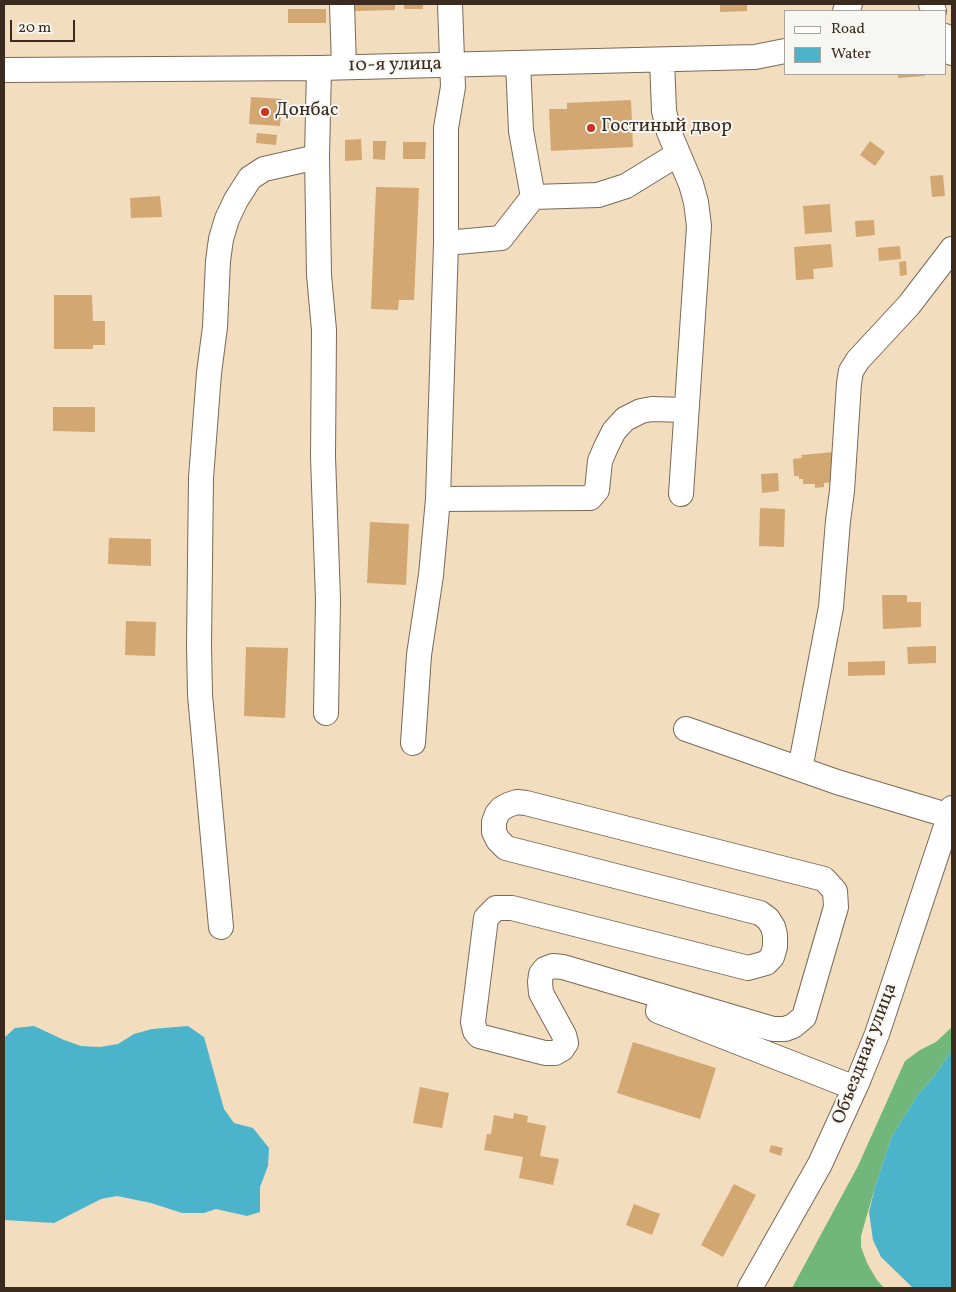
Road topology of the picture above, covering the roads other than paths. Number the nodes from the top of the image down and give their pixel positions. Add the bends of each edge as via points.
1 (342, 4) edge
2 (450, 4) edge
3 (946, 38) edge
4 (784, 51) edge
5 (952, 53) edge
6 (662, 60) junction
7 (518, 63) junction
8 (452, 65) junction
9 (319, 68) junction
10 (344, 68) junction
11 (4, 70) edge
12 (678, 154) junction
13 (317, 157) junction
14 (533, 197) junction
15 (446, 243) junction
16 (952, 249) edge
17 (686, 410) junction
18 (681, 494) dead end
19 (438, 499) junction
20 (326, 713) dead end
21 (686, 729) dead end
22 (413, 743) dead end
23 (800, 769) junction
24 (951, 812) edge
25 (222, 927) dead end
26 (662, 996) junction
27 (855, 1088) junction
28 (750, 1288) edge

1 - 10 street
2 - 8 street
3 - 5 street
4 - 6 street, 10-я улица via 755,57
6 - 7 street, 10-я улица
6 - 12 street via 664,111
7 - 8 street, 10-я улица
7 - 14 street via 521,131
8 - 10 street, 10-я улица
8 - 15 street via 453,87 446,128
9 - 10 street, 10-я улица
9 - 11 street, 10-я улица
9 - 13 street
12 - 14 street via 626,186 598,195
12 - 17 street via 691,184 699,226
13 - 20 street via 319,274 324,330 323,458 328,600
13 - 25 street via 264,169 250,178 227,219 220,246 202,478 199,645 200,695
14 - 15 street via 501,238
15 - 19 street
16 - 23 street via 909,305 851,370 831,607
17 - 18 street
17 - 19 street via 652,409 625,419 606,447 600,461 597,490 590,498
19 - 22 street via 419,654
21 - 23 street
23 - 24 street
24 - 27 street, Объездная улица
26 - 26 street via 553,966 545,968 540,982 542,993 564,1035 566,1043 562,1049 545,1053 479,1036 473,1022 486,918 496,908 512,908 748,968 766,963 775,947 773,927 760,913 506,848 494,832 494,822 501,809 508,804 526,803 824,879 835,891 836,907 804,1017 793,1026 773,1029
26 - 27 street via 658,1011
27 - 28 street, Объездная улица via 820,1164

